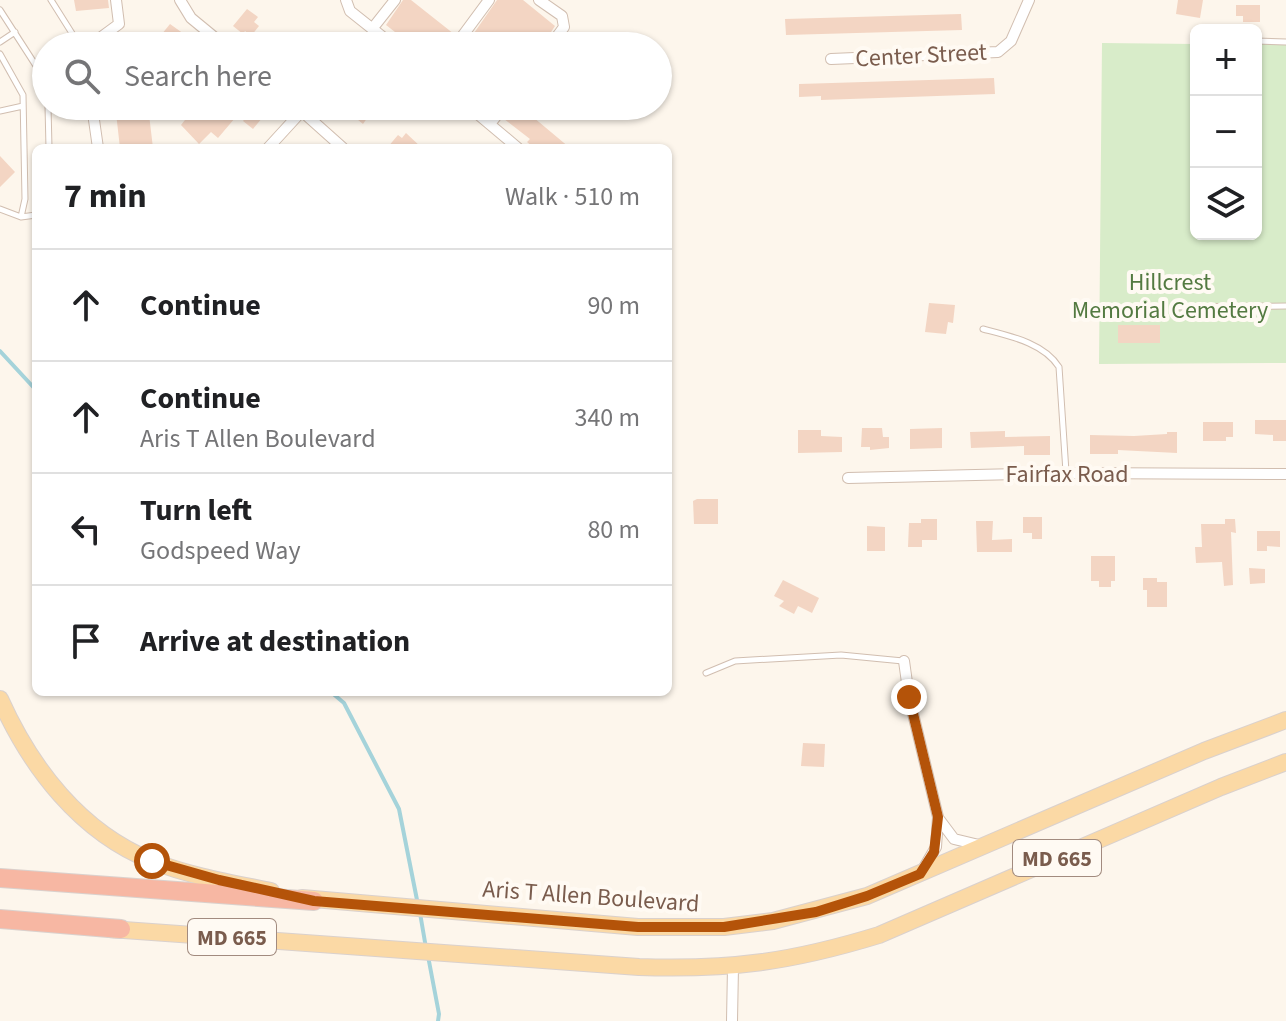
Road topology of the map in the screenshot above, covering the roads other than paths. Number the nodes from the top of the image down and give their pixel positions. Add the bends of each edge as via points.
1 (51, 0) edge
2 (116, 0) edge
3 (180, 0) edge
4 (346, 0) edge
5 (395, 0) edge
6 (489, 0) edge
7 (539, 0) edge
8 (1029, 0) edge
9 (0, 10) edge
10 (372, 29) junction
11 (15, 32) junction
12 (71, 32) edge
13 (108, 32) edge
14 (208, 32) edge
15 (376, 32) edge
16 (465, 32) edge
17 (560, 32) edge
18 (1262, 41) edge
19 (0, 42) edge
20 (1286, 42) edge
21 (0, 54) edge
22 (32, 59) edge
23 (831, 59) dead end
24 (23, 106) junction
25 (0, 111) edge
26 (48, 120) edge
27 (94, 120) edge
28 (290, 120) edge
29 (311, 120) edge
30 (485, 120) edge
31 (493, 120) edge
32 (490, 124) junction
33 (49, 144) edge
34 (97, 144) edge
35 (271, 144) edge
36 (338, 144) edge
37 (513, 144) edge
38 (0, 209) edge
39 (32, 216) edge
40 (21, 217) junction
41 (1286, 306) edge
42 (1173, 307) dead end
43 (983, 329) dead end
44 (1066, 473) junction
45 (1286, 474) edge
46 (848, 478) dead end
47 (904, 661) joint
48 (706, 673) dead end
49 (0, 699) edge
50 (1286, 720) edge
51 (1286, 762) edge
52 (938, 817) junction
53 (988, 846) junction
54 (920, 874) junction
55 (0, 878) edge
56 (320, 901) junction
57 (0, 919) edge
58 (0, 928) edge
59 (121, 929) junction
60 (733, 967) junction
61 (732, 1021) edge

1 - 12 lane
2 - 13 street via 119,24
3 - 14 street
4 - 10 street via 350,11
5 - 10 street
6 - 16 street
7 - 17 street via 562,16
8 - 23 street, Center Street via 1011,41 998,52
9 - 11 lane
10 - 15 street
11 - 19 lane
11 - 22 lane
18 - 20 lane
21 - 24 lane via 19,85
24 - 25 lane
24 - 40 lane
26 - 33 lane
27 - 34 street
28 - 35 street
29 - 36 street
30 - 32 street
31 - 32 street
32 - 37 street
38 - 40 lane
39 - 40 lane
41 - 42 lane
43 - 44 lane via 1051,354 1059,367
44 - 45 street, Fairfax Road
44 - 46 street, Fairfax Road
47 - 48 lane via 841,655 735,661
47 - 52 street
49 - 56 main road via 51,784 74,810 116,841 183,871
50 - 53 main road, Aris T Allen Boulevard / MD 665
51 - 60 main road, MD 665 via 879,935 826,951
52 - 53 street via 954,839
52 - 54 street via 936,847
53 - 54 main road, Aris T Allen Boulevard / MD 665
54 - 56 main road, Aris T Allen Boulevard / MD 665 via 816,912 724,927 638,927
55 - 56 highway, Aris T Allen Boulevard / MD 665
57 - 59 highway, MD 665
58 - 59 main road
59 - 60 main road, MD 665 via 639,967
60 - 61 street

